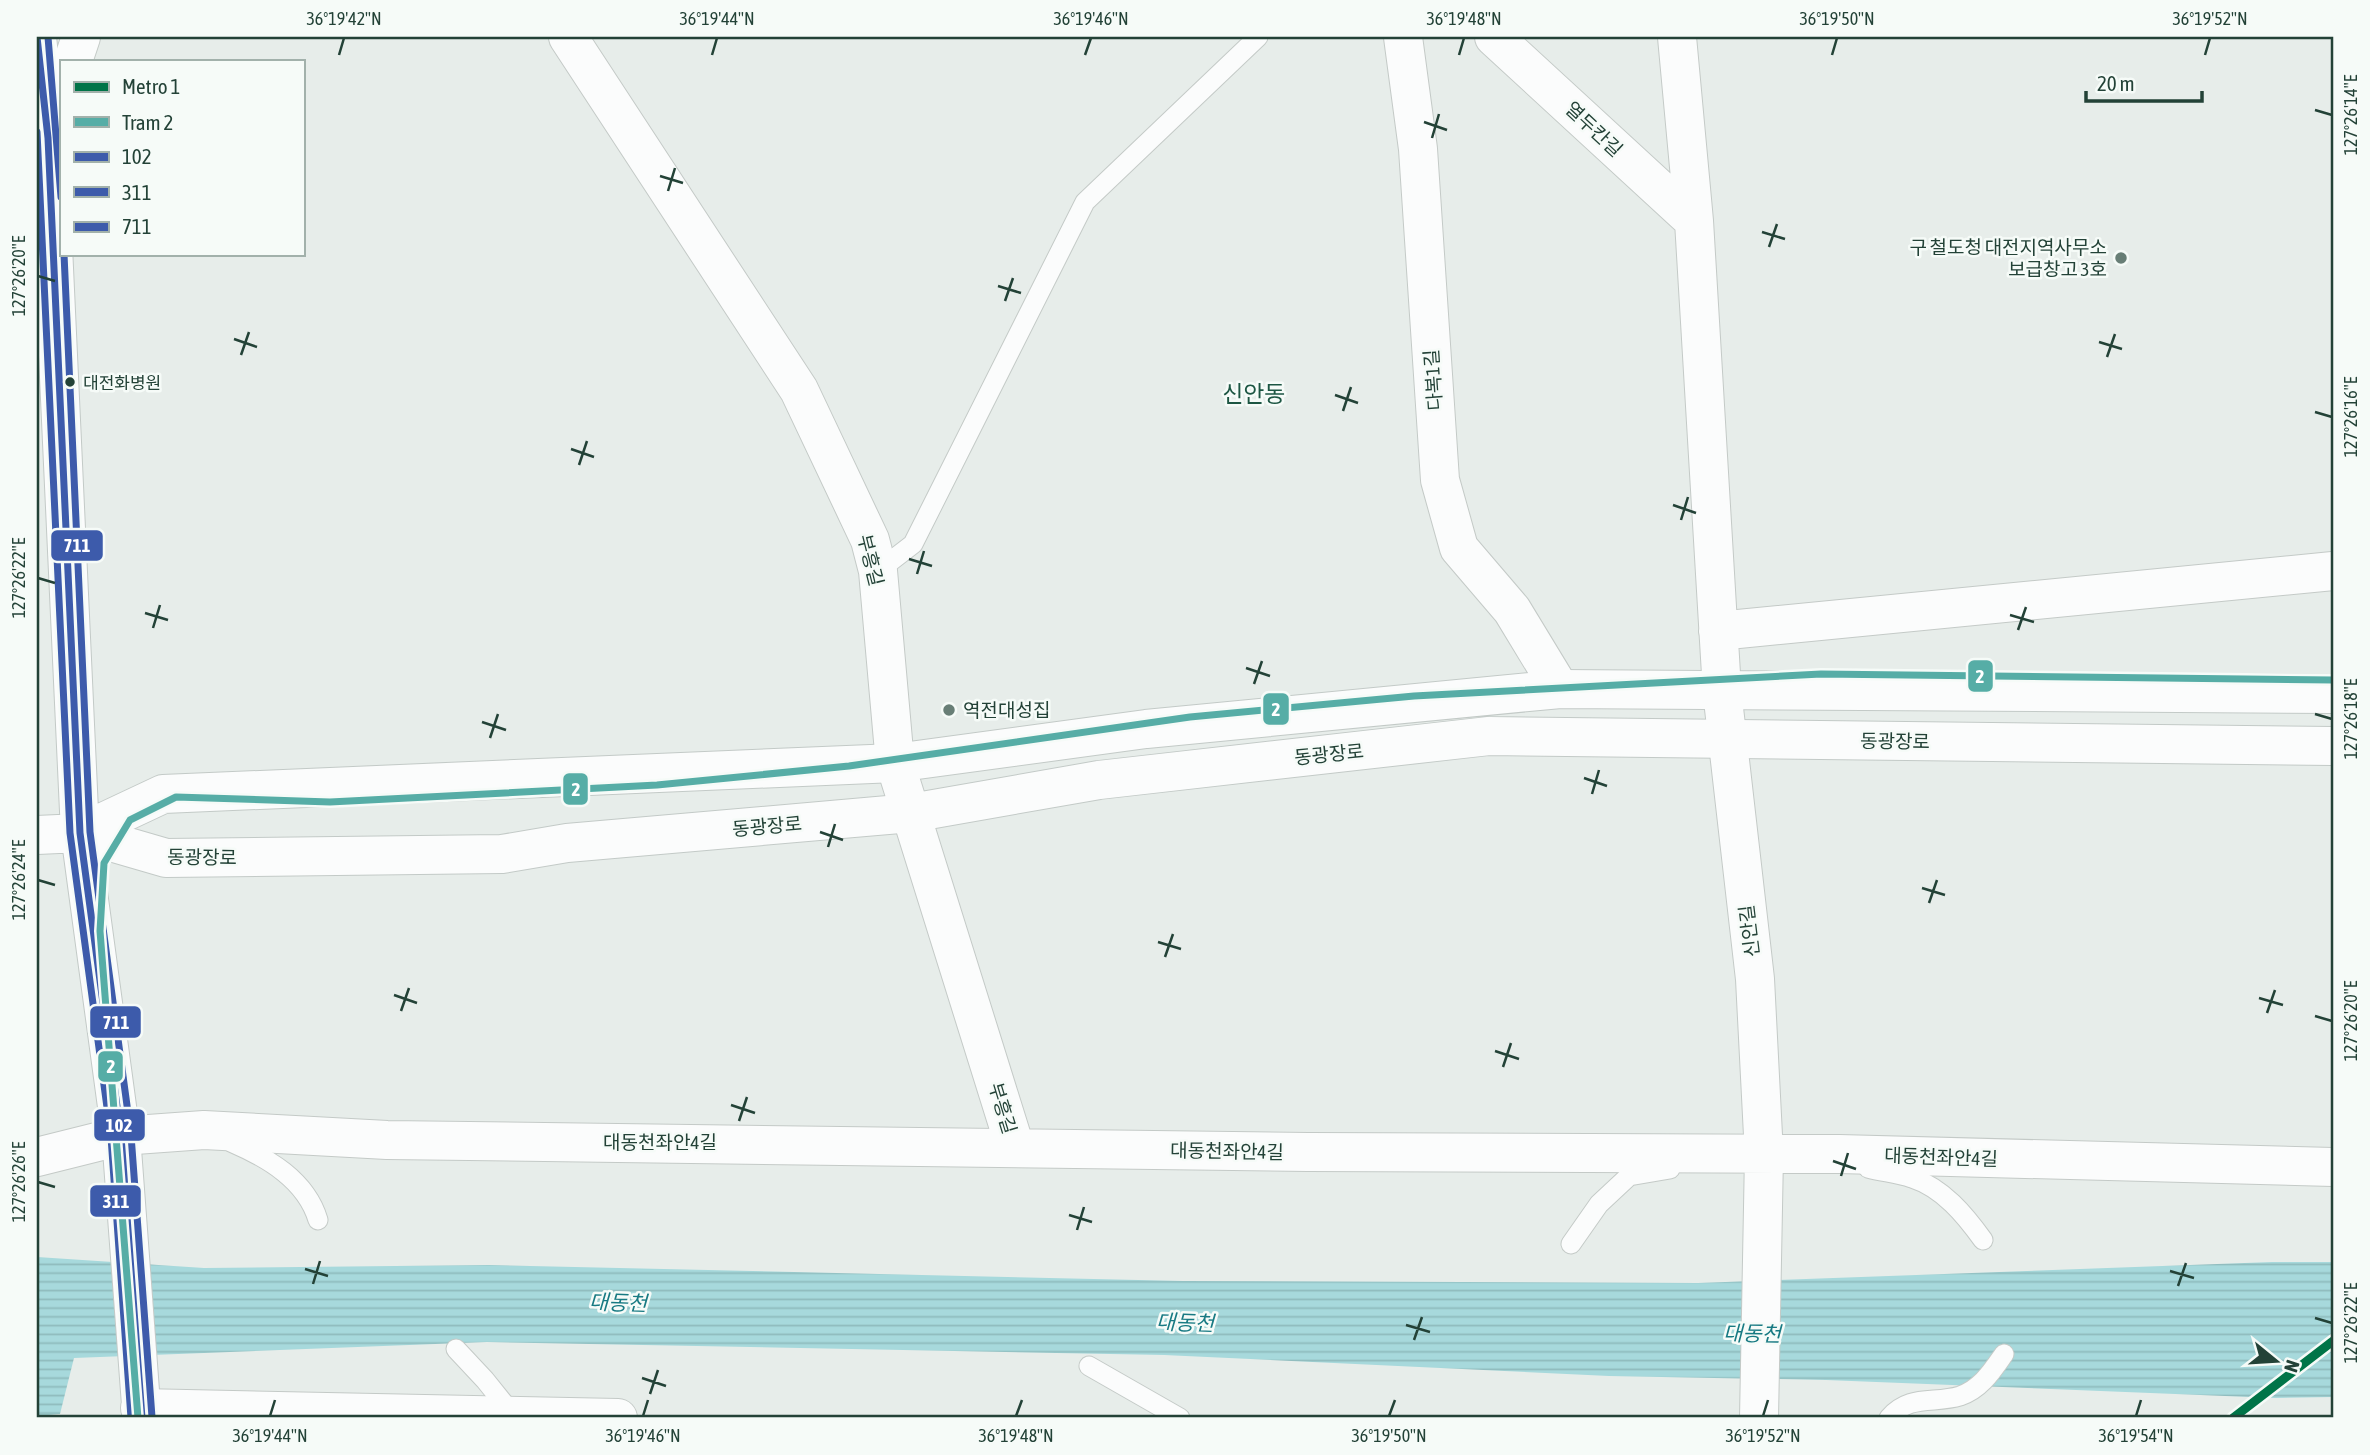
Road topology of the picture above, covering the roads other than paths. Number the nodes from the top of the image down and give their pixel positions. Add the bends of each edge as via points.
1 (37, 37) edge
2 (81, 37) edge
3 (568, 37) edge
4 (1258, 37) edge
5 (1403, 37) edge
6 (1494, 37) edge
7 (1676, 37) edge
8 (73, 60) edge
9 (60, 101) edge
10 (48, 138) junction
11 (1694, 221) junction
12 (878, 571) junction
13 (2333, 571) edge
14 (1718, 631) junction
15 (1560, 690) junction
16 (1722, 691) junction
17 (2333, 694) edge
18 (1727, 739) junction
19 (2333, 746) edge
20 (895, 763) junction
21 (911, 813) junction
22 (80, 833) junction
23 (37, 835) edge
24 (204, 1130) junction
25 (121, 1136) junction
26 (1015, 1147) junction
27 (1839, 1154) junction
28 (37, 1157) edge
29 (1764, 1163) junction
30 (2333, 1167) edge
31 (318, 1220) dead end
32 (1983, 1240) dead end
33 (1572, 1244) dead end
34 (456, 1349) dead end
35 (2004, 1354) dead end
36 (1089, 1366) dead end
37 (141, 1413) edge
38 (1759, 1415) edge
39 (514, 1417) edge
40 (618, 1418) edge
41 (1180, 1418) edge
42 (1889, 1418) edge

1 - 10 street
2 - 8 street
3 - 12 street, 부흥길 via 799,390 870,540
4 - 12 lane via 1085,202 913,544
5 - 15 street, 다복1길 via 1418,149 1440,480 1459,548 1512,610
6 - 11 street, 열두칸길
7 - 11 street, 신안길
9 - 10 street
10 - 22 street
11 - 14 street, 신안길
12 - 20 street, 부흥길
13 - 14 street
14 - 16 street, 신안길
15 - 16 street
15 - 20 street via 1146,729
16 - 17 street
16 - 18 street, 신안길
18 - 19 street, 동광장로
18 - 21 street, 동광장로 via 1489,736 1099,780
18 - 29 street, 신안길 via 1755,979
20 - 21 street, 부흥길
20 - 22 street via 163,794
21 - 22 street, 동광장로 via 567,843 502,854 166,858
21 - 26 street, 부흥길
22 - 23 street
22 - 25 street
24 - 25 street, 대동천좌안4길
24 - 26 street, 대동천좌안4길 via 387,1140
24 - 31 lane via 254,1152 293,1179 312,1201
25 - 28 street, 대동천좌안4길
25 - 37 street
26 - 29 street, 대동천좌안4길
27 - 29 street, 대동천좌안4길
27 - 30 street, 대동천좌안4길
27 - 32 lane via 1864,1167 1933,1188 1968,1218
29 - 33 lane via 1629,1176 1599,1205
29 - 38 street, 신안길
34 - 39 lane
35 - 42 lane via 1984,1381 1961,1395 1911,1401
36 - 41 lane
37 - 39 street
39 - 40 street

